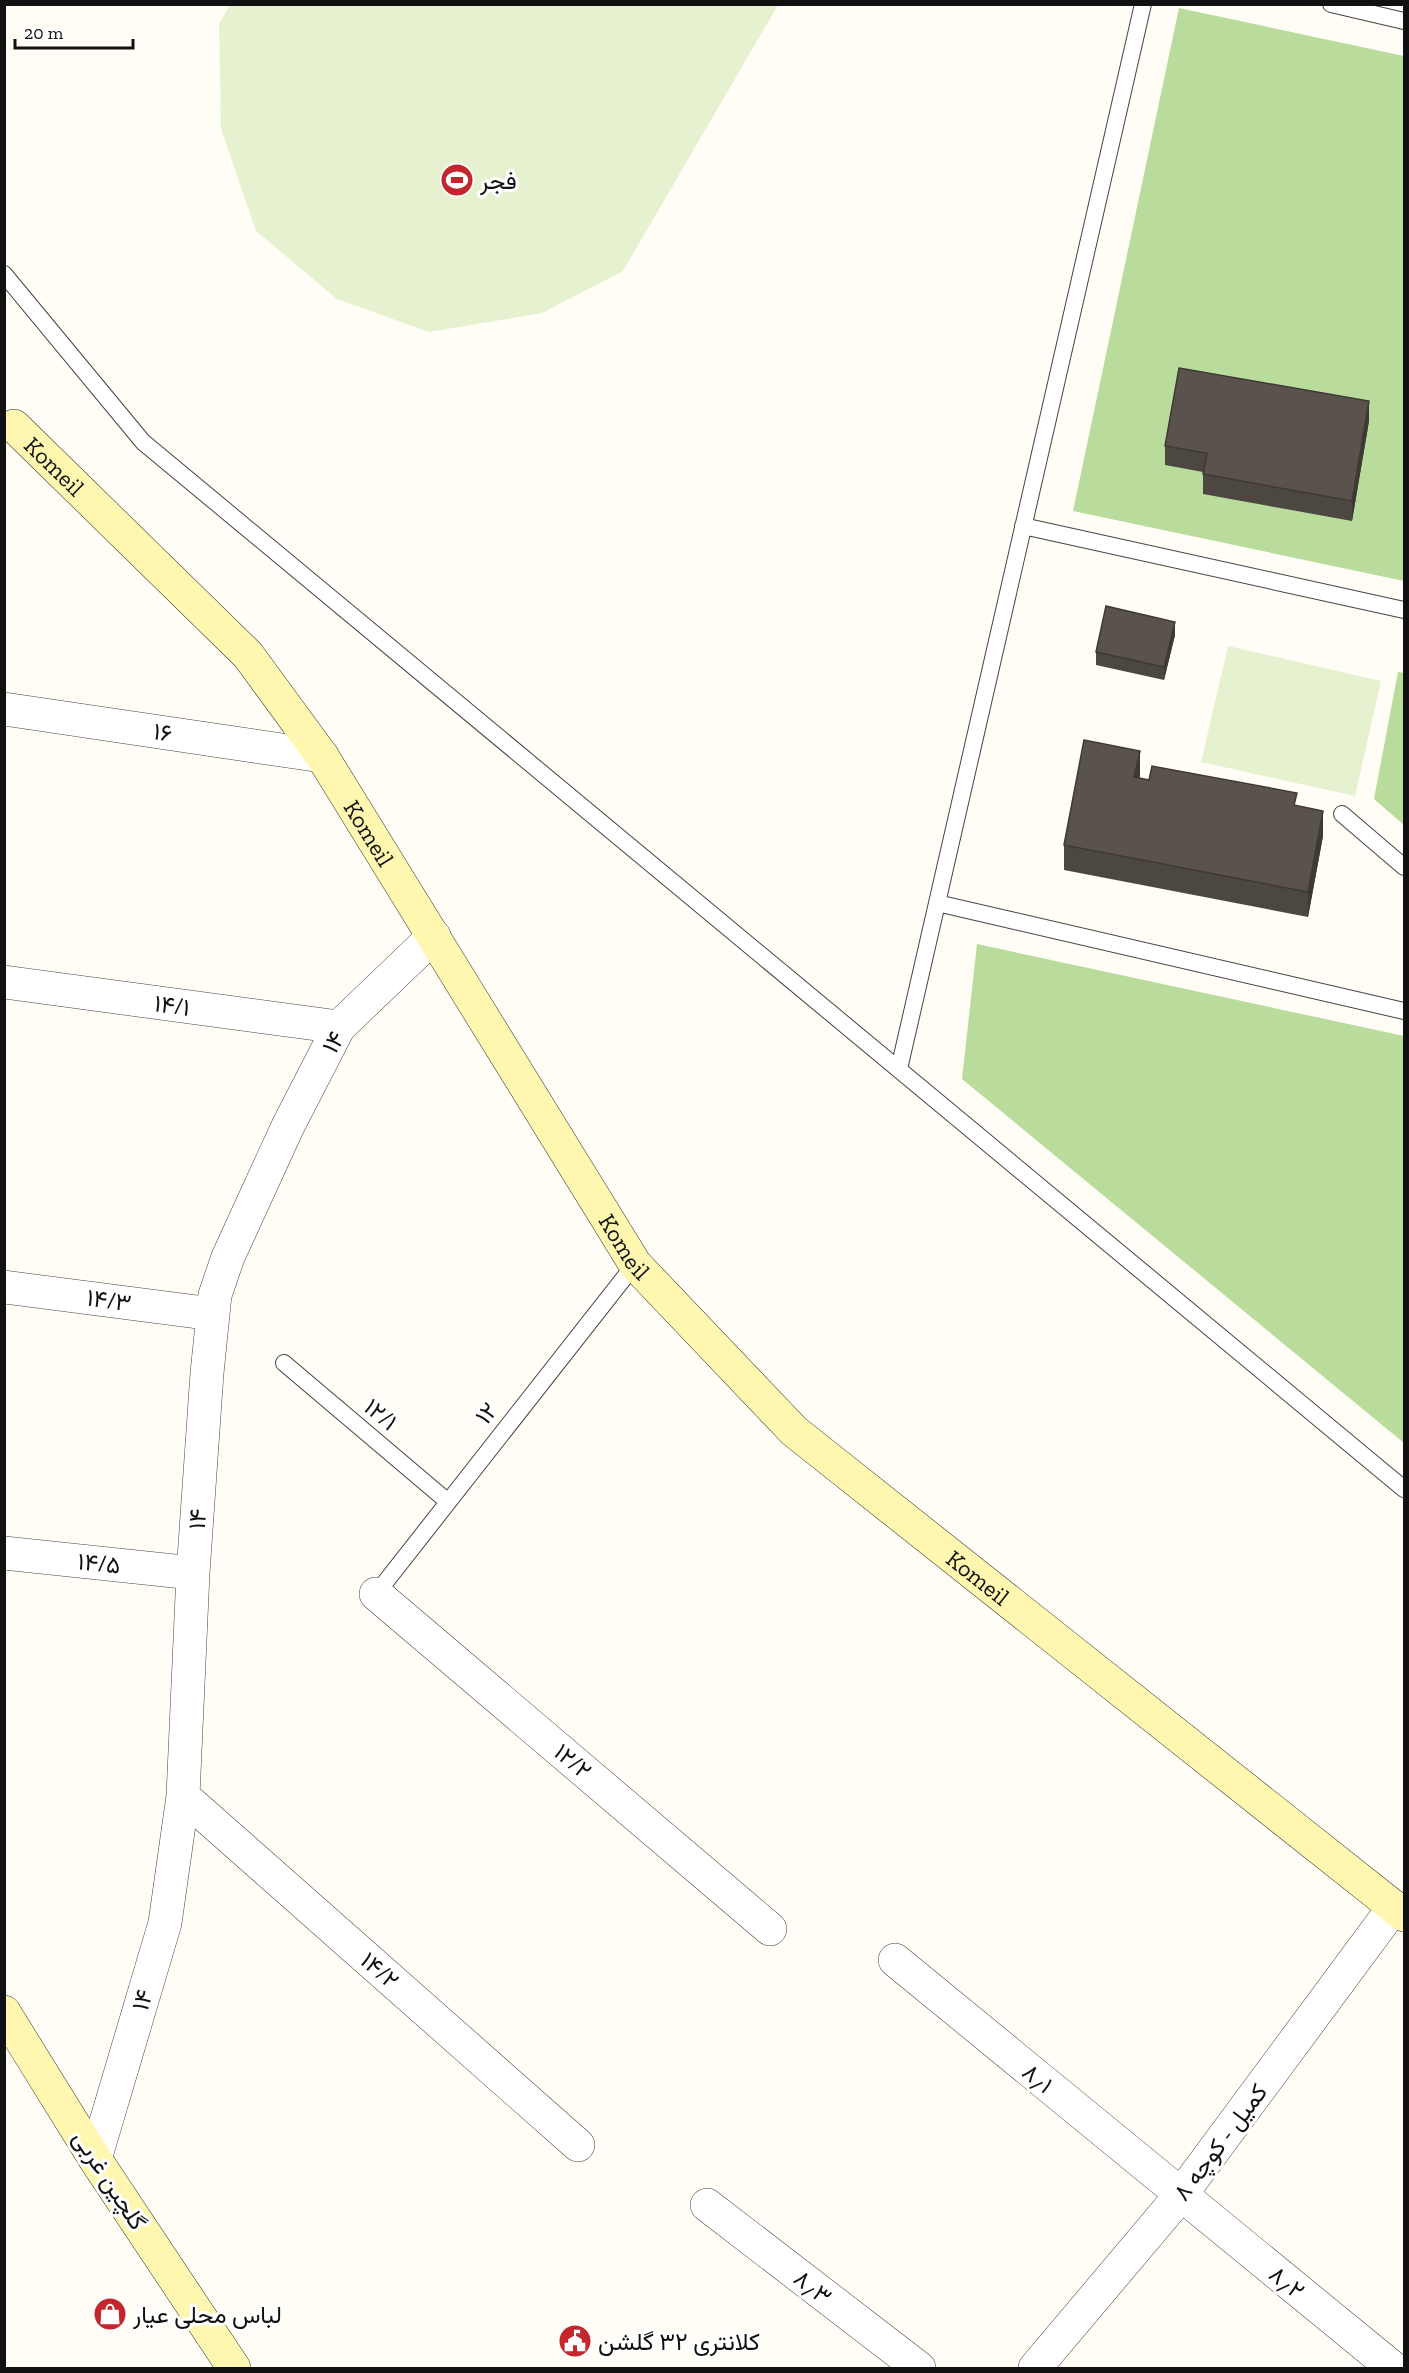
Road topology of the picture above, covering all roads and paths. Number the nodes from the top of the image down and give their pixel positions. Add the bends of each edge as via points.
1 (1143, 4) edge
2 (1331, 4) edge
3 (1404, 21) edge
4 (4, 274) edge
5 (9, 425) edge
6 (1023, 526) junction
7 (1404, 610) edge
8 (4, 709) edge
9 (322, 756) junction
10 (1342, 814) dead end
11 (1404, 867) edge
12 (937, 903) junction
13 (434, 936) junction
14 (4, 982) edge
15 (1404, 1011) edge
16 (339, 1027) junction
17 (899, 1069) junction
18 (635, 1264) junction
19 (4, 1287) edge
20 (213, 1314) junction
21 (284, 1364) dead end
22 (1404, 1489) edge
23 (447, 1501) junction
24 (4, 1553) edge
25 (193, 1573) junction
26 (376, 1594) joint
27 (183, 1796) junction
28 (1399, 1911) edge
29 (770, 1929) dead end
30 (895, 1960) dead end
31 (4, 2012) edge
32 (578, 2145) dead end
33 (95, 2159) junction
34 (1180, 2196) junction
35 (706, 2205) dead end
36 (227, 2357) edge
37 (256, 2368) edge
38 (919, 2368) edge
39 (1035, 2368) edge
40 (1393, 2368) edge

1 - 6 lane
2 - 3 lane
4 - 17 lane via 143,442
5 - 9 street, Komeil via 249,655
6 - 7 lane
6 - 12 lane
8 - 9 street, ۱۶
9 - 13 street, Komeil
10 - 11 lane
12 - 15 lane
12 - 17 lane
13 - 16 street, ۱۴
13 - 18 street, Komeil
14 - 16 street, ۱۴/۱
16 - 20 street, ۱۴ via 228,1257
17 - 22 lane
18 - 23 lane, ۱۲
18 - 28 street, Komeil via 794,1431
19 - 20 street, ۱۴/۳
20 - 25 street, ۱۴
21 - 23 lane, ۱۲/۱
23 - 26 lane, ۱۲
24 - 25 street, ۱۴/۵
25 - 27 street, ۱۴
26 - 29 street, ۱۲/۲
27 - 32 street, ۱۴/۲
27 - 33 street, ۱۴ via 165,1923
28 - 34 street, کمیل - کوچه ۸
30 - 34 street, ۸٫۱
31 - 33 street, گلچین غربی
33 - 36 street, گلچین غربی
34 - 39 street, کمیل - کوچه ۸
34 - 40 street, ۸٫۲
35 - 38 street, ۸٫۳
36 - 37 street

